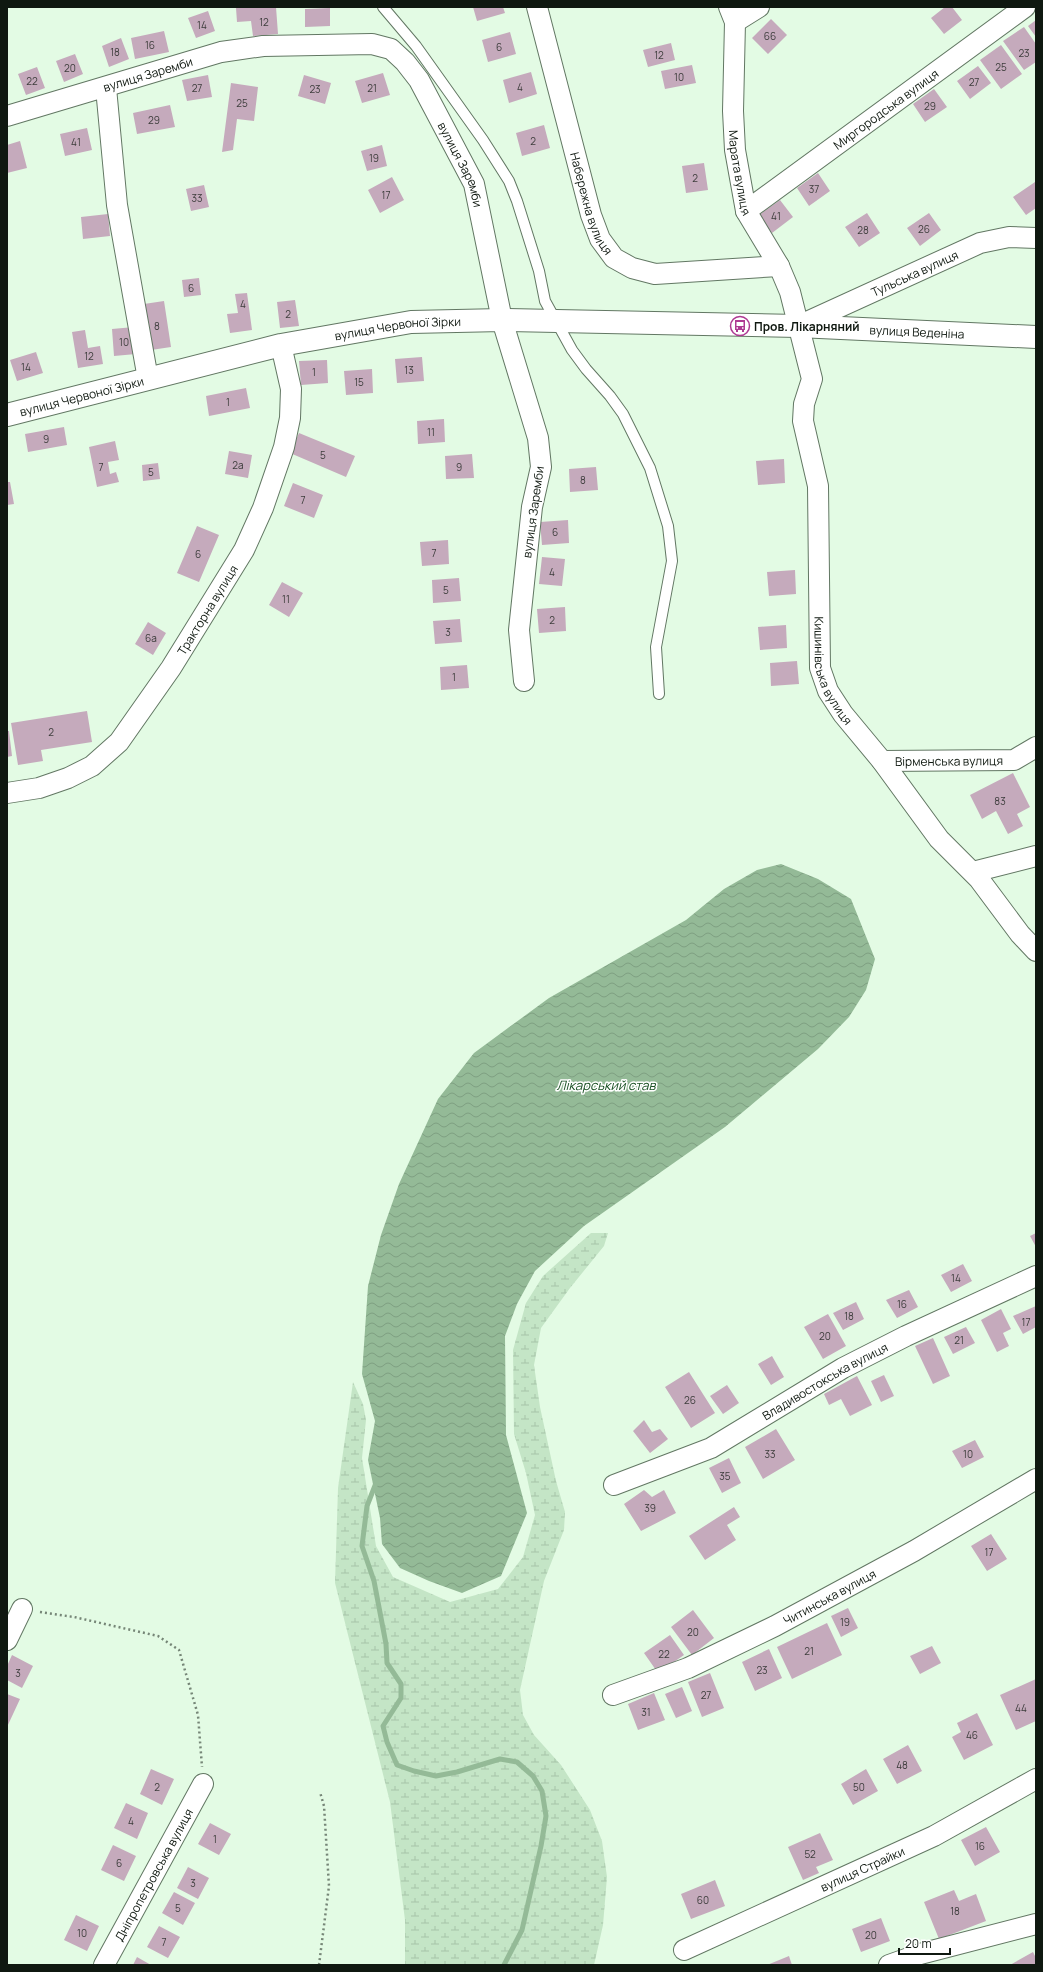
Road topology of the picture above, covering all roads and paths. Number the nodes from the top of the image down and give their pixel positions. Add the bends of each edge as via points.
1 (383, 7) edge
2 (537, 7) edge
3 (758, 7) edge
4 (1025, 7) edge
5 (732, 15) edge
6 (106, 88) junction
7 (7, 116) edge
8 (746, 211) junction
9 (1036, 238) edge
10 (779, 266) junction
11 (502, 320) junction
12 (556, 321) junction
13 (798, 326) junction
14 (1036, 338) edge
15 (281, 344) junction
16 (148, 379) junction
17 (7, 415) edge
18 (524, 681) dead end
19 (659, 694) dead end
20 (1036, 746) edge
21 (882, 761) junction
22 (7, 793) edge
23 (1036, 856) edge
24 (972, 872) junction
25 (1036, 951) edge
26 (1036, 1276) edge
27 (1036, 1479) edge
28 (614, 1485) dead end
29 (22, 1609) joint
30 (7, 1640) edge
31 (613, 1695) dead end
32 (1036, 1779) edge
33 (203, 1784) joint
34 (320, 1792) dead end
35 (1036, 1924) edge
36 (684, 1950) dead end
37 (104, 1965) edge
38 (319, 1965) edge
39 (889, 1965) edge

1 - 12 lane via 483,140 509,181 539,271 545,301
2 - 10 street, Набережна вулиця via 591,215 600,239 614,258 632,268 655,274
3 - 5 street
4 - 8 street, Миргородська вулиця
5 - 8 street, Марата вулиця via 735,150
6 - 7 street, вулиця Заремби
6 - 11 street, вулиця Заремби via 221,52 245,48 372,44 391,49 419,80 474,184
6 - 16 street via 117,205
8 - 10 street, Марата вулиця
9 - 13 street, Тульська вулиця via 1009,237 980,243
10 - 13 street, Марата вулиця via 790,292
11 - 12 street, вулиця Червоної Зірки
11 - 15 street, вулиця Червоної Зірки via 411,322
11 - 18 street, вулиця Заремби via 538,438 541,467 532,507 519,630
12 - 13 street, вулиця Червоної Зірки
12 - 19 lane via 572,350 622,414 650,468 668,526 672,561 656,647
13 - 14 street, вулиця Веденіна
13 - 21 street, Кишинівська вулиця via 812,379 804,404 803,421 818,486 820,668 828,691
15 - 16 street, вулиця Червоної Зірки
15 - 22 street, Тракторна вулиця via 291,389 290,418 284,446 244,550 172,668 119,742 92,766 39,788
16 - 17 street, вулиця Червоної Зірки
20 - 21 street, Вірменська вулиця via 1014,760
21 - 24 street, Кишинівська вулиця via 939,839
23 - 24 street
24 - 25 street, Кишинівська вулиця
26 - 28 street, Владивостокська вулиця via 843,1368 711,1448
27 - 31 street, Читинська вулиця via 914,1551 775,1626 688,1668
29 - 30 street
29 - 33 path via 74,1617 158,1636 178,1650 198,1715
32 - 36 street, вулиця Страйки via 934,1836
33 - 37 street, Дніпропетровська вулиця
34 - 38 path via 324,1806 329,1886
35 - 39 street via 920,1954

